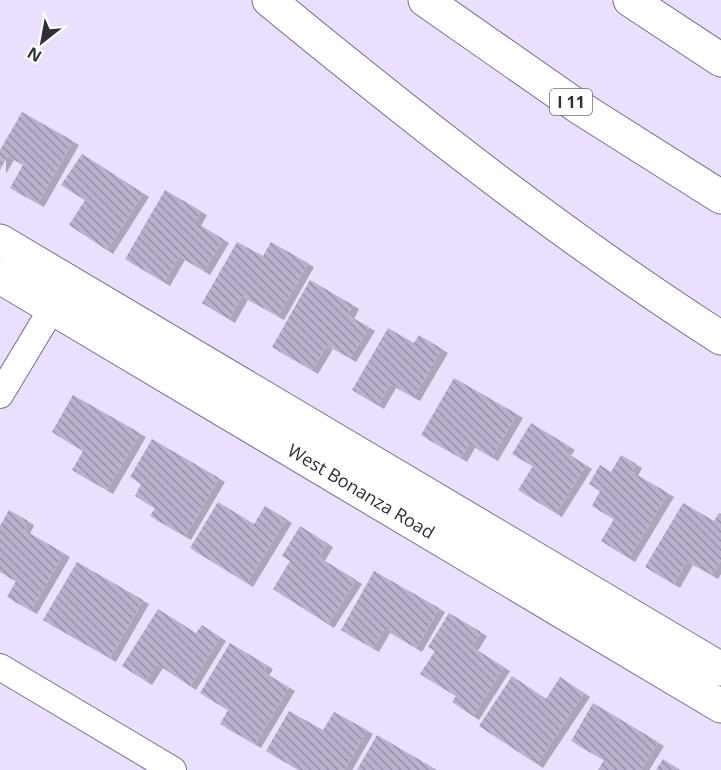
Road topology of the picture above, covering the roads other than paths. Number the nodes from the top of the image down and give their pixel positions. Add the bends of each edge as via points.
1 (269, 0) edge
2 (425, 0) edge
3 (630, 0) edge
4 (663, 23) junction
5 (721, 48) edge
6 (721, 60) edge
7 (721, 197) edge
8 (0, 241) edge
9 (0, 277) edge
10 (60, 295) junction
11 (721, 338) edge
12 (0, 395) edge
13 (330, 455) junction
14 (0, 667) edge
15 (721, 669) edge
16 (721, 706) edge
17 (173, 770) edge

1 - 11 main road via 494,178
2 - 7 main road, I 11 via 577,106
3 - 4 main road
4 - 5 main road
4 - 6 main road
8 - 10 main road, West Bonanza Road
9 - 10 main road, West Bonanza Road
10 - 12 street
10 - 13 main road, West Bonanza Road
13 - 15 main road, West Bonanza Road
13 - 16 main road, West Bonanza Road
14 - 17 street

